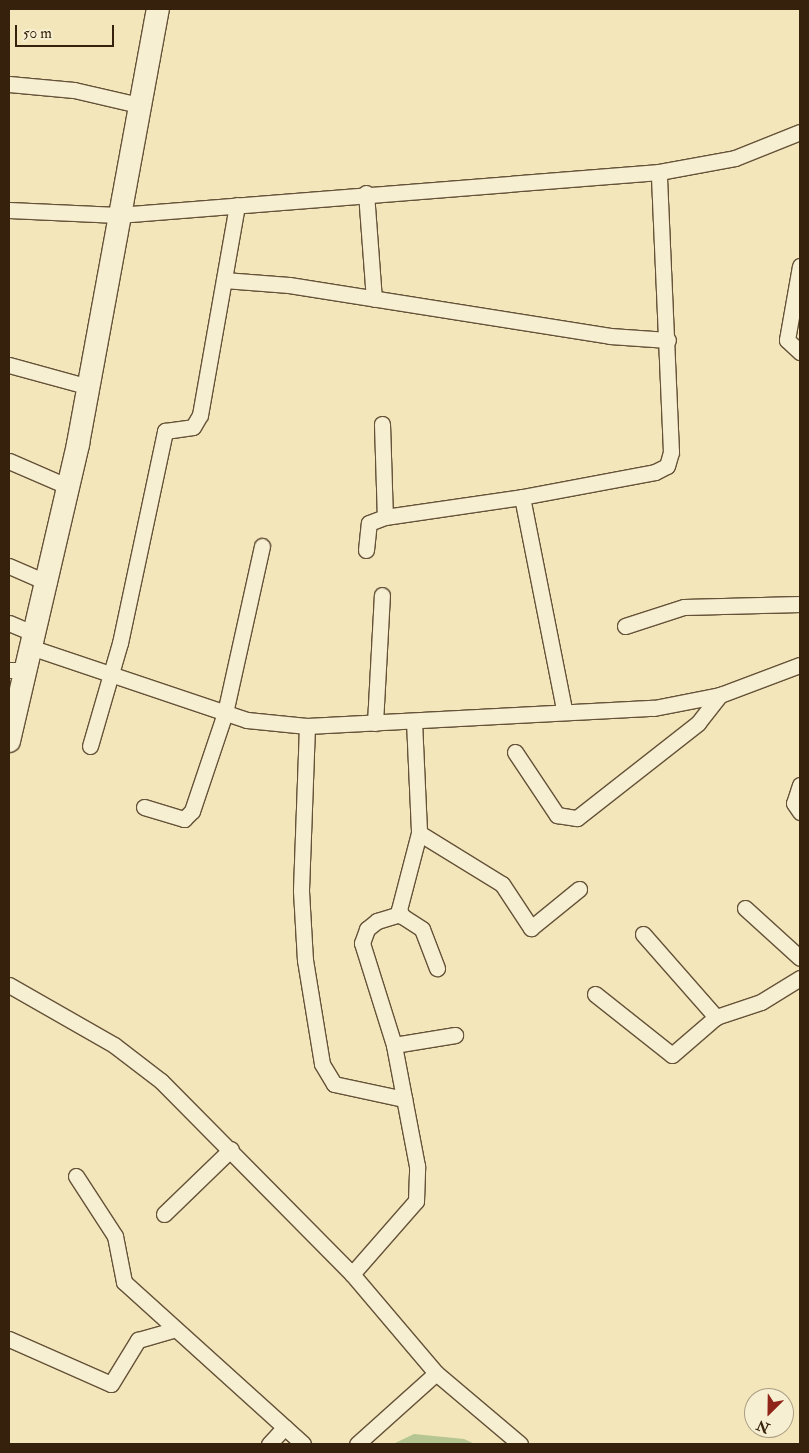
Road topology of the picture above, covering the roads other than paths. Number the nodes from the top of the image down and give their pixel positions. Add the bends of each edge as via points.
1 (158, 9) edge
2 (9, 84) edge
3 (139, 105) junction
4 (800, 132) edge
5 (659, 172) junction
6 (366, 194) junction
7 (237, 205) junction
8 (9, 210) edge
9 (118, 215) junction
10 (800, 266) edge
11 (224, 280) junction
12 (374, 300) junction
13 (668, 340) junction
14 (800, 352) edge
15 (9, 365) edge
16 (86, 386) junction
17 (382, 424) dead end
18 (9, 461) edge
19 (69, 487) junction
20 (522, 497) junction
21 (385, 517) junction
22 (262, 546) dead end
23 (366, 550) dead end
24 (9, 566) edge
25 (48, 582) junction
26 (382, 595) dead end
27 (800, 604) edge
28 (9, 623) edge
29 (625, 626) dead end
30 (34, 641) junction
31 (800, 665) edge
32 (18, 670) edge
33 (112, 674) junction
34 (720, 695) junction
35 (564, 710) junction
36 (225, 713) junction
37 (414, 721) junction
38 (375, 723) junction
39 (307, 726) junction
40 (9, 742) edge
41 (90, 746) dead end
42 (515, 752) dead end
43 (800, 785) edge
44 (144, 807) dead end
45 (800, 812) edge
46 (419, 833) junction
47 (579, 888) dead end
48 (745, 908) dead end
49 (400, 914) junction
50 (643, 934) dead end
51 (800, 958) edge
52 (437, 968) dead end
53 (800, 978) edge
54 (9, 985) edge
55 (595, 994) dead end
56 (716, 1017) junction
57 (455, 1035) dead end
58 (394, 1045) junction
59 (404, 1099) junction
60 (231, 1149) junction
61 (76, 1176) dead end
62 (164, 1214) dead end
63 (352, 1274) junction
64 (172, 1330) junction
65 (9, 1339) edge
66 (436, 1373) junction
67 (285, 1428) junction
68 (269, 1444) edge
69 (303, 1444) edge
70 (357, 1444) edge
71 (520, 1444) edge

1 - 3 main road
2 - 3 street via 60,87
3 - 9 main road
4 - 5 street via 736,158
5 - 6 street
5 - 13 street
6 - 7 street
6 - 12 street
7 - 9 street
7 - 11 street
8 - 9 street
9 - 16 main road
10 - 14 street via 787,340
11 - 12 street
11 - 33 street via 196,425 166,429 164,435
12 - 13 street via 610,336
13 - 20 street via 671,452 667,466 655,472
15 - 16 street
16 - 19 main road
17 - 21 street
18 - 19 street
19 - 25 main road
20 - 21 street
20 - 35 street
21 - 23 street via 369,523
22 - 36 street
24 - 25 street
25 - 30 main road
26 - 38 street
27 - 29 street via 684,607
28 - 30 street
30 - 32 main road
30 - 33 street
31 - 34 street
32 - 40 main road
33 - 36 street
33 - 41 street
34 - 35 street via 654,708
34 - 42 street via 698,723 577,818 557,815
35 - 37 street
36 - 39 street via 270,725
36 - 44 street via 190,814 176,818
37 - 38 street
37 - 46 street
38 - 39 street
39 - 59 street via 300,891 305,960 322,1064 334,1084
43 - 45 street via 794,803
46 - 47 street via 502,884 531,928
46 - 49 street
48 - 51 street
49 - 52 street via 422,929
49 - 58 street via 377,920 367,929 362,943
50 - 56 street
53 - 56 street via 761,1002
54 - 60 street via 114,1045 161,1082
55 - 56 street via 668,1054 676,1054
57 - 58 street
58 - 59 street
59 - 63 street via 417,1166 416,1201
60 - 62 street
60 - 63 street
61 - 64 street via 118,1242 121,1278
63 - 66 street
64 - 65 street via 138,1340 111,1384
64 - 67 street
66 - 70 street
66 - 71 street
67 - 68 street
67 - 69 street

